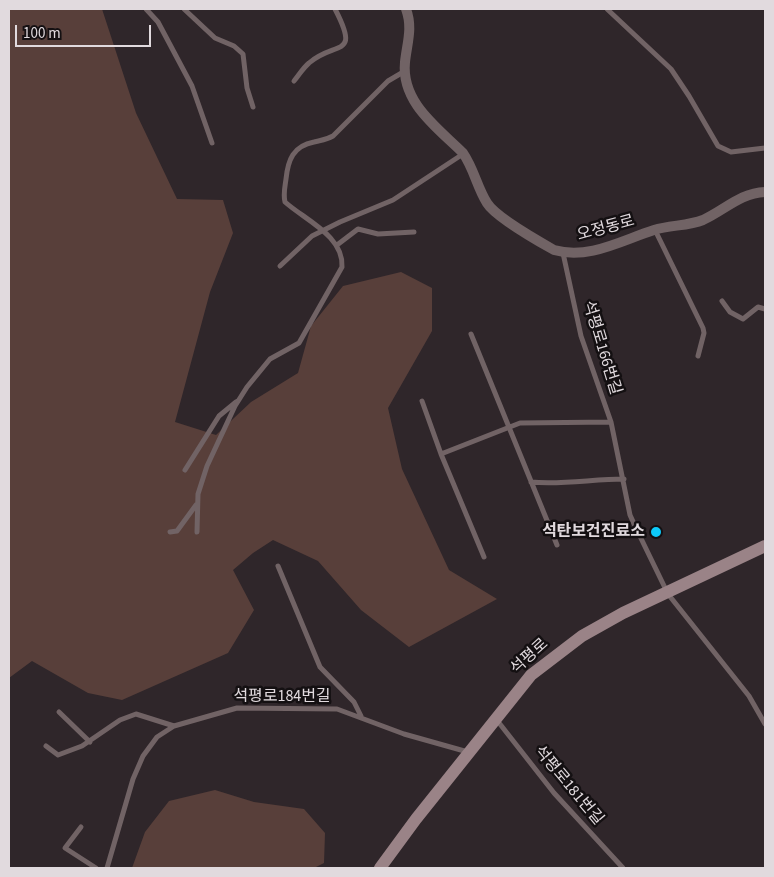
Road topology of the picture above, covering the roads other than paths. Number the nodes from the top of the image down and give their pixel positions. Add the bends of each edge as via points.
1 (146, 9) edge
2 (184, 9) edge
3 (335, 9) edge
4 (406, 9) edge
5 (607, 9) edge
6 (405, 71) junction
7 (294, 81) dead end
8 (253, 107) dead end
9 (212, 143) dead end
10 (765, 148) edge
11 (463, 153) junction
12 (765, 192) edge
13 (655, 230) junction
14 (322, 231) junction
15 (414, 232) dead end
16 (337, 245) junction
17 (563, 253) junction
18 (280, 266) dead end
19 (722, 301) dead end
20 (765, 309) edge
21 (471, 334) dead end
22 (698, 356) dead end
23 (238, 401) junction
24 (422, 401) dead end
25 (611, 422) junction
26 (510, 427) junction
27 (441, 454) junction
28 (185, 470) dead end
29 (624, 479) junction
30 (532, 482) junction
31 (196, 505) junction
32 (170, 532) dead end
33 (197, 532) dead end
34 (557, 545) dead end
35 (765, 546) edge
36 (484, 557) dead end
37 (278, 566) dead end
38 (668, 594) junction
39 (59, 712) dead end
40 (361, 716) junction
41 (496, 719) junction
42 (765, 724) edge
43 (174, 726) junction
44 (90, 742) junction
45 (46, 746) dead end
46 (470, 752) junction
47 (81, 826) dead end
48 (96, 868) edge
49 (107, 868) edge
50 (380, 868) edge
51 (623, 868) edge

1 - 9 lane via 158,22 185,71
2 - 8 lane via 215,38 244,54 247,88
3 - 7 lane via 344,26 346,41 310,62
4 - 6 street, 오정동로 via 410,32
5 - 10 lane via 671,69 718,146 731,152
6 - 11 street, 오정동로 via 417,108
6 - 14 lane via 388,81 333,136 299,149 286,165 285,202
11 - 14 lane via 393,200
11 - 17 street, 오정동로 via 493,212
12 - 13 street, 오정동로 via 746,195 702,220
13 - 17 street, 오정동로 via 594,251
13 - 22 lane via 703,328
14 - 16 lane
14 - 18 lane via 312,236
15 - 16 lane via 384,234 358,229
16 - 23 lane via 343,258 342,267 305,334 293,348 270,360
17 - 25 lane, 석평로166번길 via 581,336
19 - 20 lane via 730,312 743,320 758,307
21 - 26 lane
23 - 28 lane via 219,416
23 - 31 lane via 207,466
24 - 27 lane
25 - 26 lane, 석평로166번길 via 520,424
25 - 29 lane, 석평로166번길
26 - 27 lane, 석평로166번길
26 - 30 lane
27 - 36 lane
29 - 30 lane via 550,484
29 - 38 lane, 석평로166번길 via 630,514
30 - 34 lane
31 - 32 lane via 181,527
31 - 33 lane
35 - 38 street, 석평로
37 - 40 lane, 석평로184번길 via 320,667 354,702
38 - 41 street, 석평로 via 624,613 556,654 531,675
38 - 42 lane, 석평로166번길 via 749,696
39 - 44 lane
40 - 43 lane, 석평로184번길 via 337,709 252,707 222,711
40 - 46 lane, 석평로184번길 via 404,734
41 - 46 street, 석평로
41 - 51 lane, 석평로181번길 via 554,793
43 - 44 lane via 136,714 120,720
43 - 49 lane, 석평로184번길 via 157,737 143,756
44 - 45 lane via 58,755
46 - 50 street, 석평로
47 - 48 lane via 65,848

